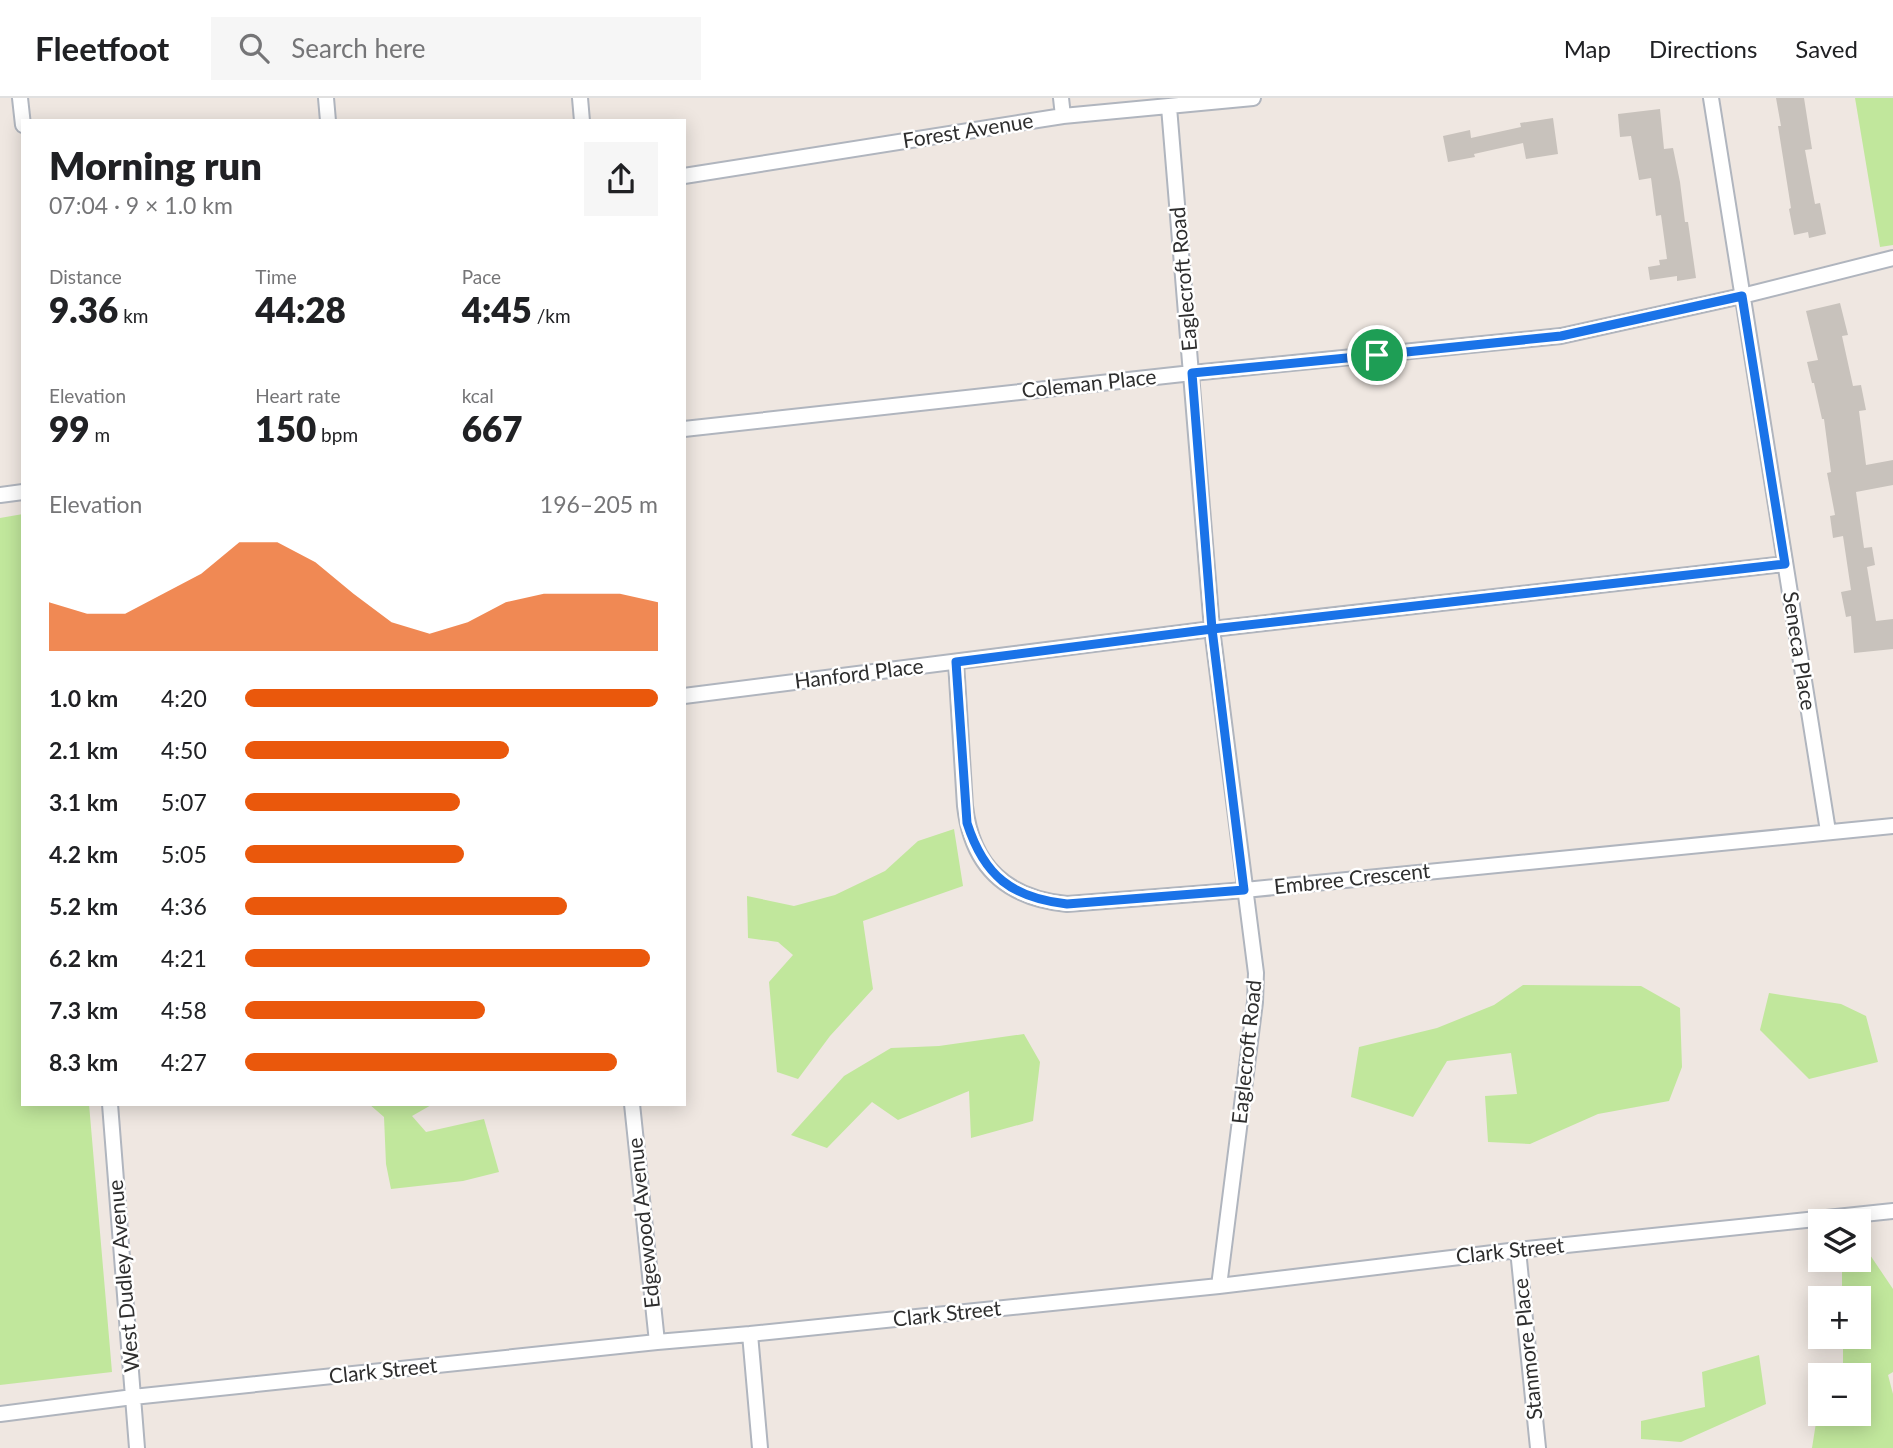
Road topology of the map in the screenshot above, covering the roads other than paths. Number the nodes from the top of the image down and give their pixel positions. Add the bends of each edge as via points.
1 (20, 98) edge
2 (326, 98) edge
3 (580, 98) edge
4 (1061, 98) edge
5 (1253, 98) edge
6 (1711, 98) edge
7 (1169, 107) junction
8 (1063, 116) junction
9 (22, 119) edge
10 (328, 119) edge
11 (582, 119) edge
12 (686, 176) edge
13 (1893, 258) edge
14 (1742, 296) junction
15 (1192, 373) junction
16 (686, 429) edge
17 (21, 492) edge
18 (0, 495) edge
19 (1785, 564) junction
20 (1212, 629) junction
21 (956, 662) junction
22 (686, 696) edge
23 (1893, 826) edge
24 (1828, 831) junction
25 (1244, 890) junction
26 (110, 1106) edge
27 (632, 1106) edge
28 (1893, 1211) edge
29 (1518, 1250) junction
30 (1219, 1286) junction
31 (750, 1334) junction
32 (657, 1342) junction
33 (133, 1397) junction
34 (0, 1414) edge
35 (137, 1448) edge
36 (760, 1448) edge
37 (1538, 1448) edge

1 - 9 street
2 - 10 street
3 - 11 street
4 - 8 street
5 - 7 street, Forest Avenue
6 - 14 street, Seneca Place
7 - 8 street, Forest Avenue
7 - 15 street, Eaglecroft Road
8 - 12 street, Forest Avenue
13 - 14 street, Coleman Place
14 - 15 street, Coleman Place via 1561,336
14 - 19 street, Seneca Place
15 - 16 street, Coleman Place
15 - 20 street, Eaglecroft Road
17 - 18 street
19 - 20 street, Hanford Place
19 - 24 street, Seneca Place
20 - 21 street, Hanford Place
20 - 25 street, Eaglecroft Road
21 - 22 street, Hanford Place
21 - 25 street, Embree Crescent via 967,823 984,862 1007,884 1026,895 1067,904
23 - 24 street, Embree Crescent
24 - 25 street, Embree Crescent
25 - 30 street, Eaglecroft Road via 1256,973 1255,1002
26 - 33 street, West Dudley Avenue
27 - 32 street, Edgewood Avenue
28 - 29 street, Clark Street
29 - 30 street, Clark Street
29 - 37 street, Stanmore Place
30 - 31 street, Clark Street
31 - 32 street, Clark Street
31 - 36 street
32 - 33 street, Clark Street
33 - 34 street, Clark Street
33 - 35 street, West Dudley Avenue

